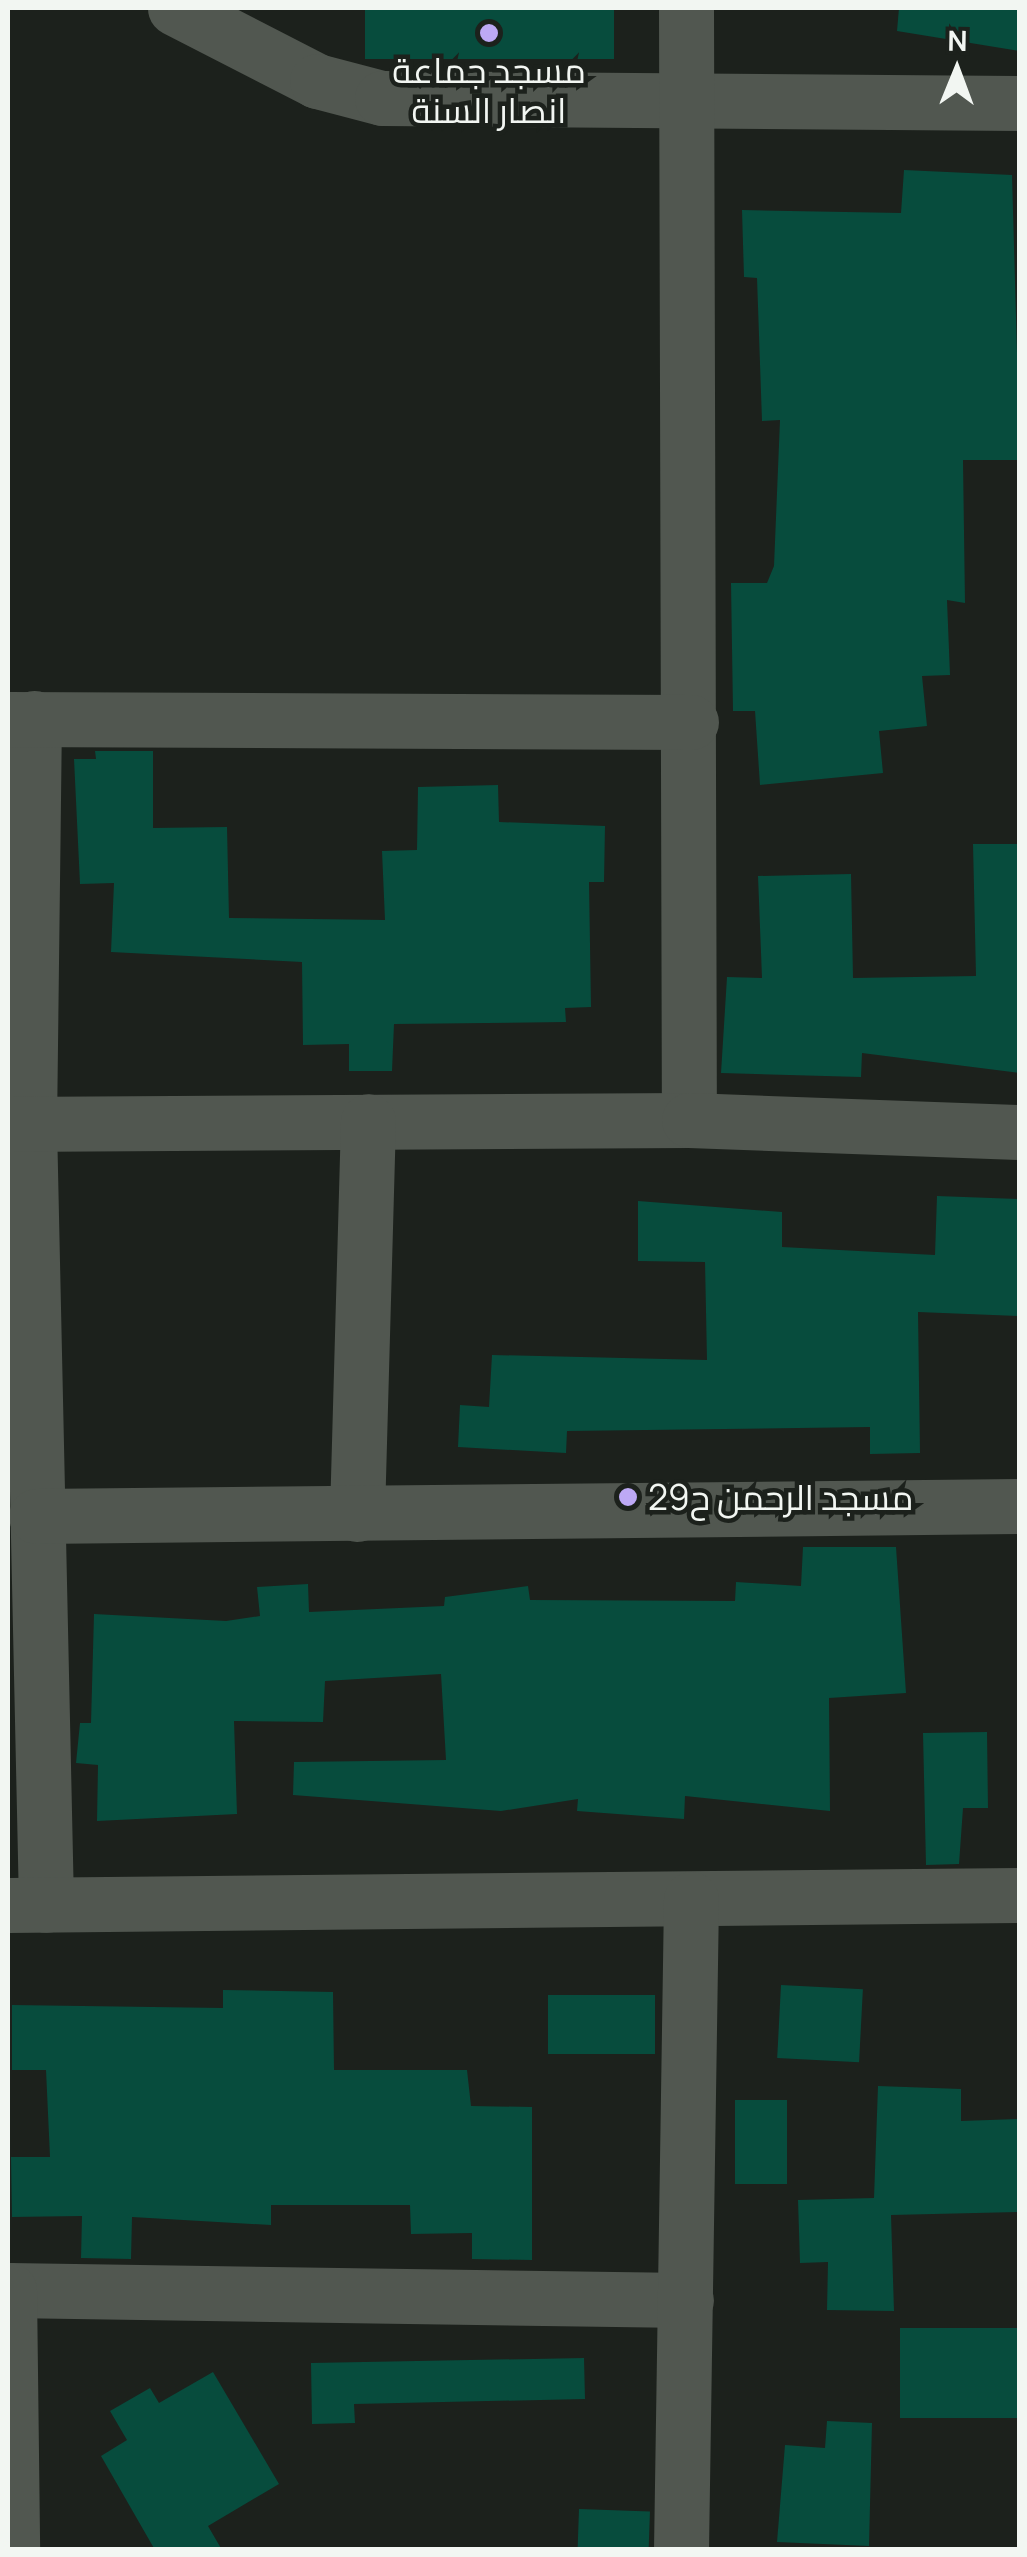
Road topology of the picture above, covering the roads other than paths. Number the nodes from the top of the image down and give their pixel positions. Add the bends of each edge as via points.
1 (176, 8) edge
2 (686, 8) edge
3 (687, 99) junction
4 (1020, 103) edge
5 (21, 718) edge
6 (691, 722) junction
7 (689, 1120) junction
8 (368, 1121) junction
9 (18, 1124) edge
10 (1020, 1132) edge
11 (1020, 1506) edge
12 (357, 1514) junction
13 (36, 1516) junction
14 (1020, 1895) edge
15 (691, 1898) junction
16 (27, 1905) edge
17 (8, 2290) edge
18 (686, 2300) junction
19 (12, 2550) edge
20 (681, 2550) edge

1 - 3 street via 317,81 382,98
2 - 3 street
3 - 4 street
3 - 6 street
5 - 6 street
5 - 9 street
6 - 7 street
7 - 8 street
7 - 10 street
8 - 9 street
8 - 12 street
9 - 13 street
11 - 12 street
12 - 13 street
13 - 16 street
14 - 15 street
15 - 16 street
15 - 18 street
17 - 18 street
17 - 19 street
18 - 20 street

